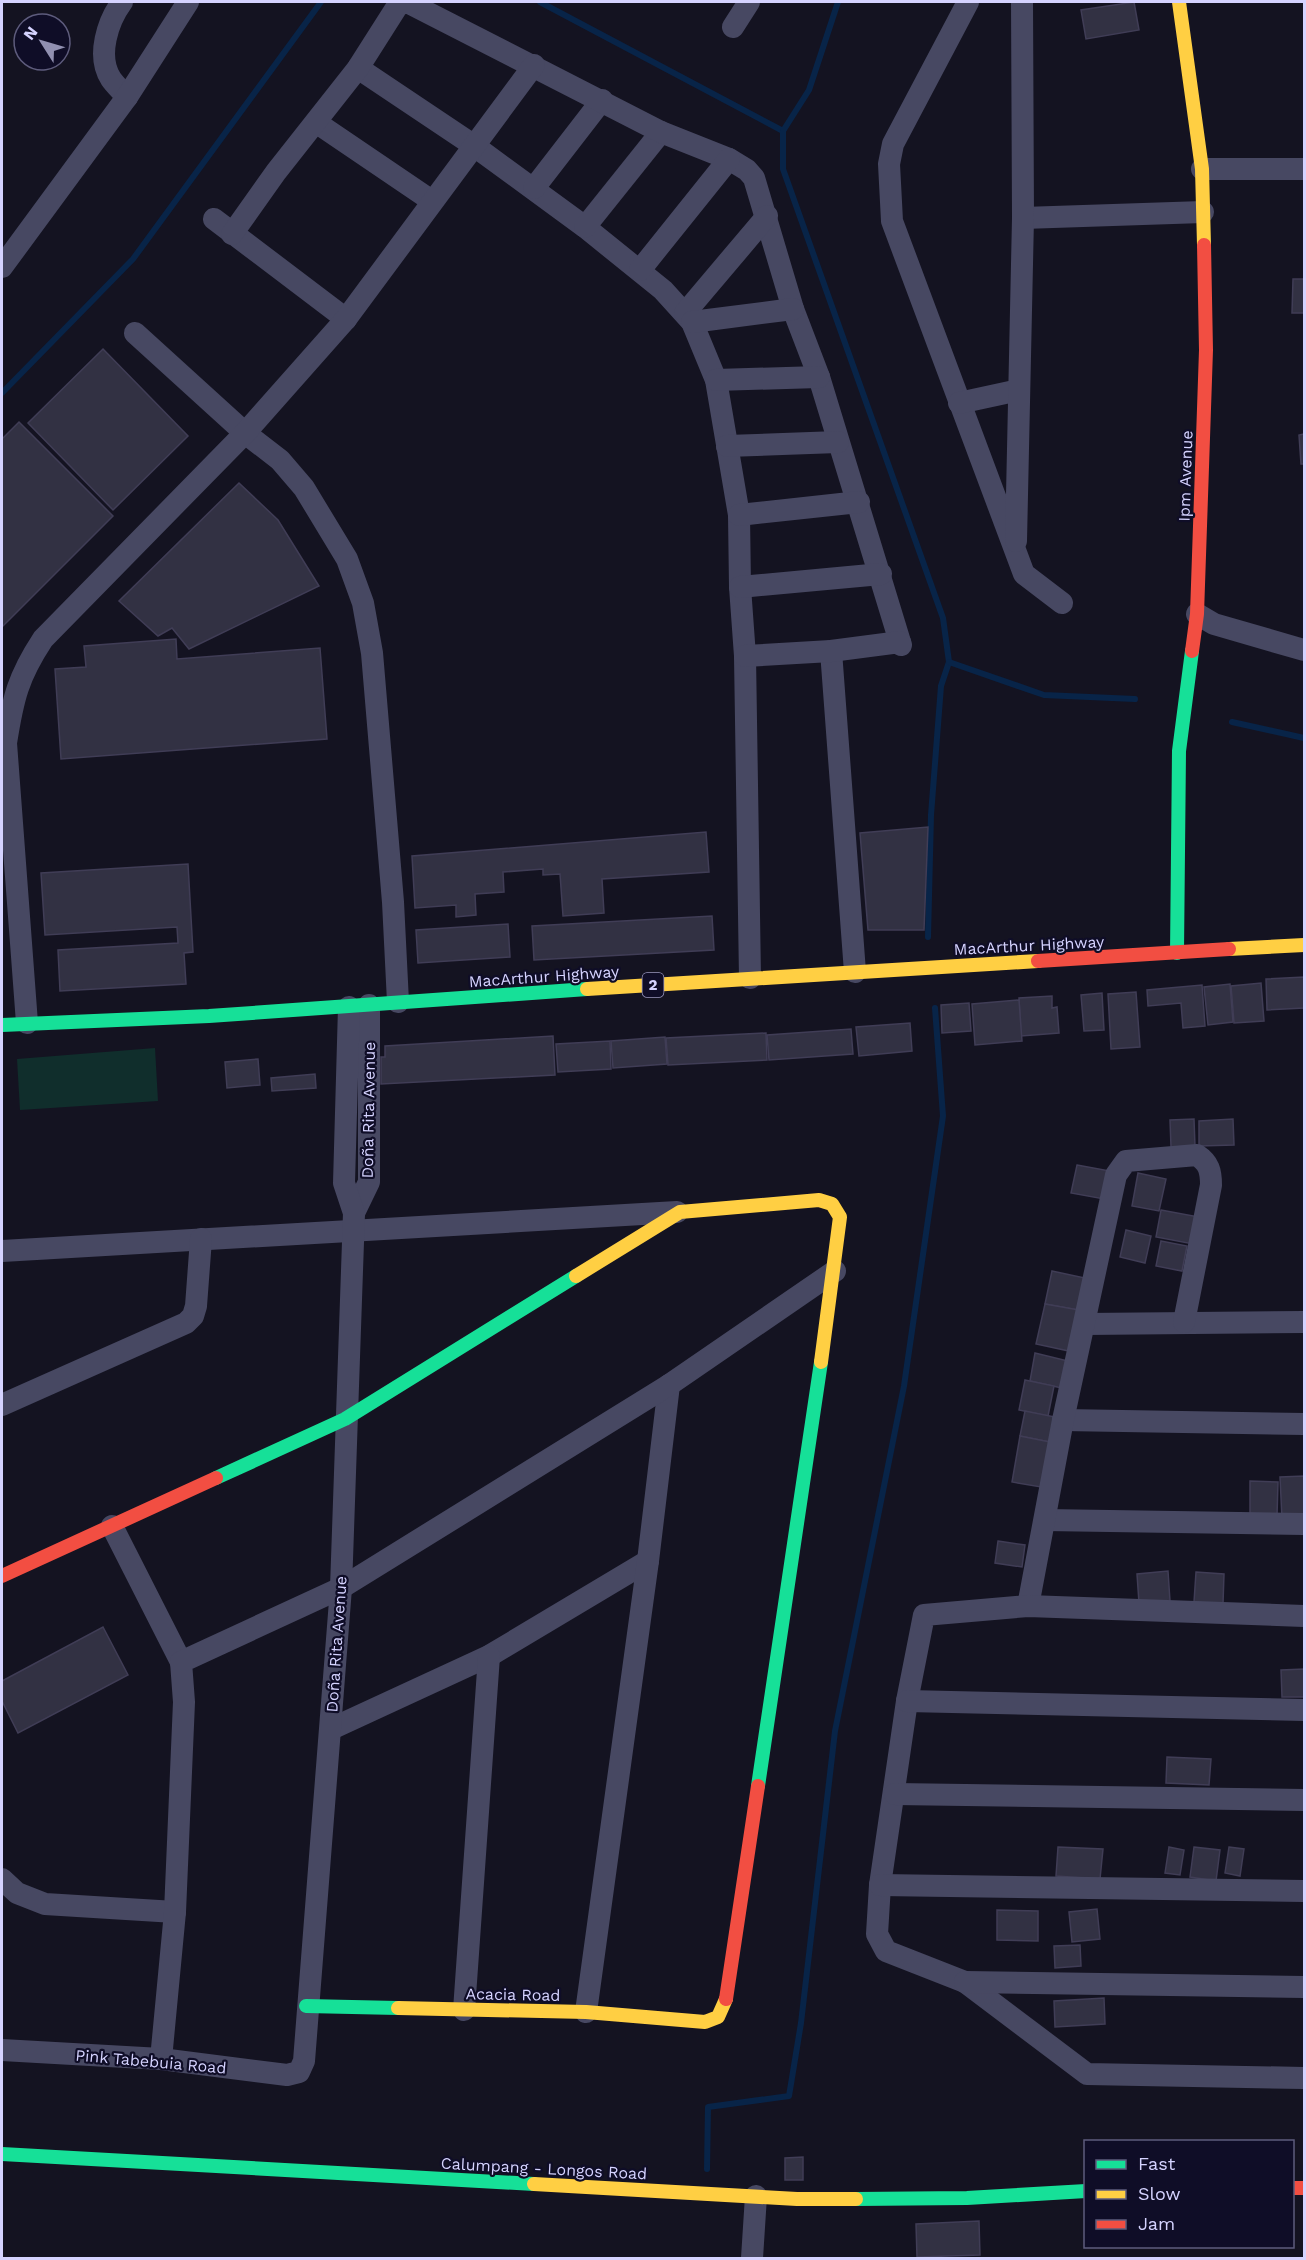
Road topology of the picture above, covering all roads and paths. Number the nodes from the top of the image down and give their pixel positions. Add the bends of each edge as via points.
1 (122, 2) edge
2 (188, 2) edge
3 (749, 2) edge
4 (968, 2) edge
5 (1022, 2) edge
6 (1179, 2) edge
7 (733, 27) dead end
8 (534, 65) junction
9 (358, 68) junction
10 (127, 97) junction
11 (602, 100) junction
12 (317, 123) junction
13 (661, 132) junction
14 (473, 145) junction
15 (729, 159) junction
16 (1202, 169) junction
17 (1305, 169) edge
18 (534, 188) junction
19 (432, 201) junction
20 (1203, 212) junction
21 (767, 216) junction
22 (214, 219) dead end
23 (1023, 219) junction
24 (585, 227) junction
25 (232, 234) junction
26 (6, 253) edge
27 (640, 270) junction
28 (793, 309) junction
29 (688, 318) junction
30 (346, 319) junction
31 (135, 333) dead end
32 (819, 377) junction
33 (716, 380) junction
34 (1019, 390) junction
35 (959, 403) junction
36 (245, 433) junction
37 (838, 442) junction
38 (727, 446) junction
39 (859, 502) junction
40 (740, 515) junction
41 (1016, 554) junction
42 (881, 574) junction
43 (740, 587) junction
44 (1062, 603) dead end
45 (1197, 614) junction
46 (1305, 650) edge
47 (831, 651) junction
48 (745, 656) junction
49 (1305, 945) edge
50 (1177, 953) junction
51 (855, 972) junction
52 (750, 978) junction
53 (398, 1002) junction
54 (359, 1006) junction
55 (27, 1023) junction
56 (2, 1025) edge
57 (680, 1212) junction
58 (354, 1221) junction
59 (201, 1239) junction
60 (2, 1251) edge
61 (835, 1271) junction
62 (1184, 1322) junction
63 (1305, 1322) edge
64 (1085, 1324) junction
65 (669, 1385) junction
66 (2, 1405) edge
67 (345, 1419) junction
68 (1063, 1420) junction
69 (1305, 1424) edge
70 (1045, 1520) junction
71 (1305, 1524) edge
72 (112, 1526) junction
73 (648, 1561) junction
74 (2, 1576) edge
75 (341, 1587) junction
76 (1028, 1606) junction
77 (1305, 1616) edge
78 (489, 1656) junction
79 (181, 1662) junction
80 (907, 1701) junction
81 (1305, 1710) edge
82 (331, 1729) junction
83 (895, 1794) junction
84 (1305, 1800) edge
85 (2, 1879) edge
86 (880, 1885) junction
87 (1305, 1891) edge
88 (174, 1912) junction
89 (965, 1982) junction
90 (1305, 1987) edge
91 (306, 2006) junction
92 (464, 2010) junction
93 (586, 2012) junction
94 (2, 2050) edge
95 (161, 2060) junction
96 (299, 2072) joint
97 (1305, 2078) edge
98 (2, 2154) edge
99 (1084, 2191) edge
100 (756, 2196) junction
101 (752, 2259) edge

1 - 10 street via 112,15 105,61 110,78
2 - 10 street
3 - 7 street
4 - 35 street via 893,144 889,164 892,221
5 - 23 street
6 - 16 main road, Ipm Avenue
8 - 9 street via 407,2 398,5
8 - 11 street
8 - 14 street
9 - 12 street
9 - 14 street
10 - 26 street
11 - 13 street
11 - 18 street
12 - 19 street
12 - 25 street
13 - 15 street
13 - 24 street
14 - 18 street
14 - 19 street
15 - 21 street via 753,178
15 - 27 street
16 - 17 street
16 - 20 main road, Ipm Avenue
18 - 24 street
19 - 30 street
20 - 23 street
20 - 45 main road, Ipm Avenue via 1206,350
21 - 28 street
21 - 29 street
22 - 25 street
23 - 34 street
24 - 27 street
25 - 30 street
27 - 29 street
28 - 29 street
28 - 32 street
29 - 33 street
30 - 36 street
31 - 36 street
32 - 33 street
32 - 37 street
33 - 38 street
34 - 35 street
34 - 41 street
35 - 41 street
36 - 53 street via 280,460 304,488 347,559 363,603 372,653
36 - 55 street via 42,639 23,669 6,743
37 - 38 street
37 - 39 street
38 - 40 street
39 - 40 street
39 - 42 street
40 - 43 street
41 - 44 street via 1023,574
42 - 43 street
42 - 47 street via 900,644
43 - 48 street
45 - 46 street via 1214,624
45 - 50 main road, Ipm Avenue via 1179,751
47 - 48 street
47 - 51 street
48 - 52 street
49 - 50 main road, MacArthur Highway / 2
50 - 51 main road, MacArthur Highway / 2
51 - 52 main road, MacArthur Highway / 2
52 - 53 main road, MacArthur Highway / 2
53 - 54 main road, MacArthur Highway / 2
54 - 55 main road, MacArthur Highway / 2
54 - 58 street, Doña Rita Avenue via 369,1182
55 - 56 main road, MacArthur Highway / 2
57 - 58 street
57 - 61 main road via 819,1200 832,1204 840,1217
57 - 67 main road
58 - 59 street
58 - 67 street, Doña Rita Avenue
59 - 60 street
59 - 66 street via 196,1306 186,1323
61 - 65 street
61 - 93 main road, Acacia Road via 725,2006 718,2017 705,2022
62 - 63 street
62 - 64 street
62 - 64 street via 1211,1185 1206,1161 1185,1154 1135,1158 1120,1167
64 - 68 street
65 - 73 street
65 - 75 street
67 - 72 main road
67 - 75 street, Doña Rita Avenue
68 - 69 street
68 - 70 street
70 - 71 street
70 - 76 street
72 - 74 main road
72 - 79 street
73 - 78 street
73 - 93 street
75 - 79 street
75 - 82 street, Doña Rita Avenue
76 - 77 street
76 - 80 street via 924,1616
78 - 82 street
78 - 92 street
79 - 88 street via 184,1702
80 - 81 street
80 - 83 street
82 - 91 street, Doña Rita Avenue
83 - 84 street
83 - 86 street
85 - 88 street via 16,1893 45,1904
86 - 87 street
86 - 89 street via 877,1934 886,1951
88 - 95 street
89 - 90 street
89 - 97 street via 1087,2074
91 - 92 main road, Acacia Road
91 - 96 street, Doña Rita Avenue via 304,2061
92 - 93 main road, Acacia Road
94 - 95 street, Pink Tabebuia Road
95 - 96 street, Pink Tabebuia Road via 287,2075
98 - 100 main road, Calumpang - Longos Road
99 - 100 main road, Calumpang - Longos Road via 967,2198
100 - 101 street

